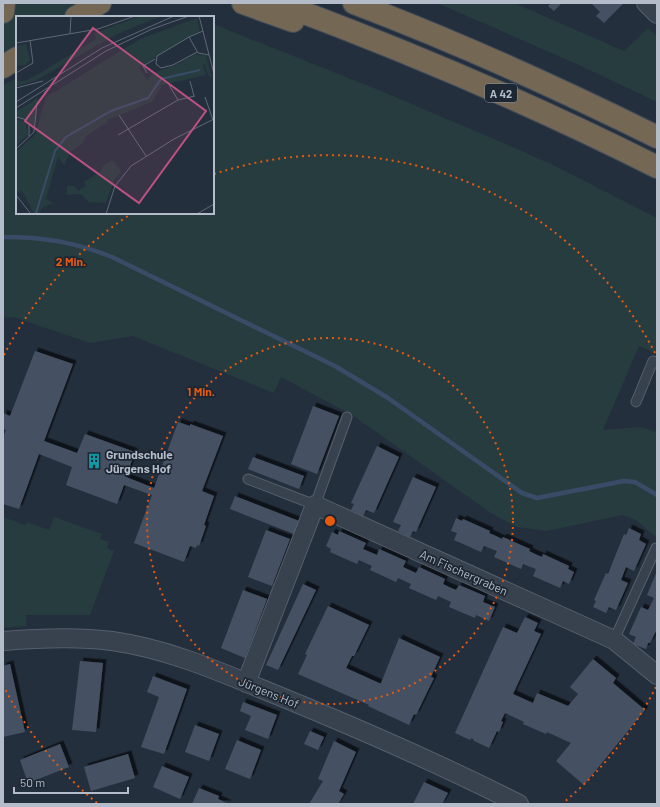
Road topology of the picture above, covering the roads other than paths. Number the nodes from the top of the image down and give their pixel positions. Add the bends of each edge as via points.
1 (4, 3) edge
2 (100, 3) edge
3 (243, 3) edge
4 (278, 3) edge
5 (646, 3) edge
6 (361, 5) edge
7 (3, 12) edge
8 (657, 14) edge
9 (78, 16) edge
10 (342, 26) junction
11 (16, 59) edge
12 (3, 67) edge
13 (657, 137) edge
14 (657, 167) edge
15 (657, 363) edge
16 (636, 402) dead end
17 (347, 417) dead end
18 (248, 479) dead end
19 (315, 505) junction
20 (656, 548) edge
21 (614, 640) junction
22 (3, 641) edge
23 (657, 675) edge
24 (246, 683) junction
25 (519, 804) edge

1 - 7 highway
2 - 9 highway
3 - 10 highway via 326,35
4 - 10 highway, A 42
5 - 8 street
6 - 13 highway, A 42 via 457,44
10 - 14 highway, A 42 via 523,102
11 - 12 highway
15 - 16 lane via 653,361
17 - 19 lane
18 - 19 lane
19 - 21 street, Am Fischergraben
19 - 24 street
20 - 21 lane
21 - 23 street, Am Fischergraben
22 - 24 street, Jürgens Hof via 69,638 112,641 179,657
24 - 25 street, Jürgens Hof via 420,756

